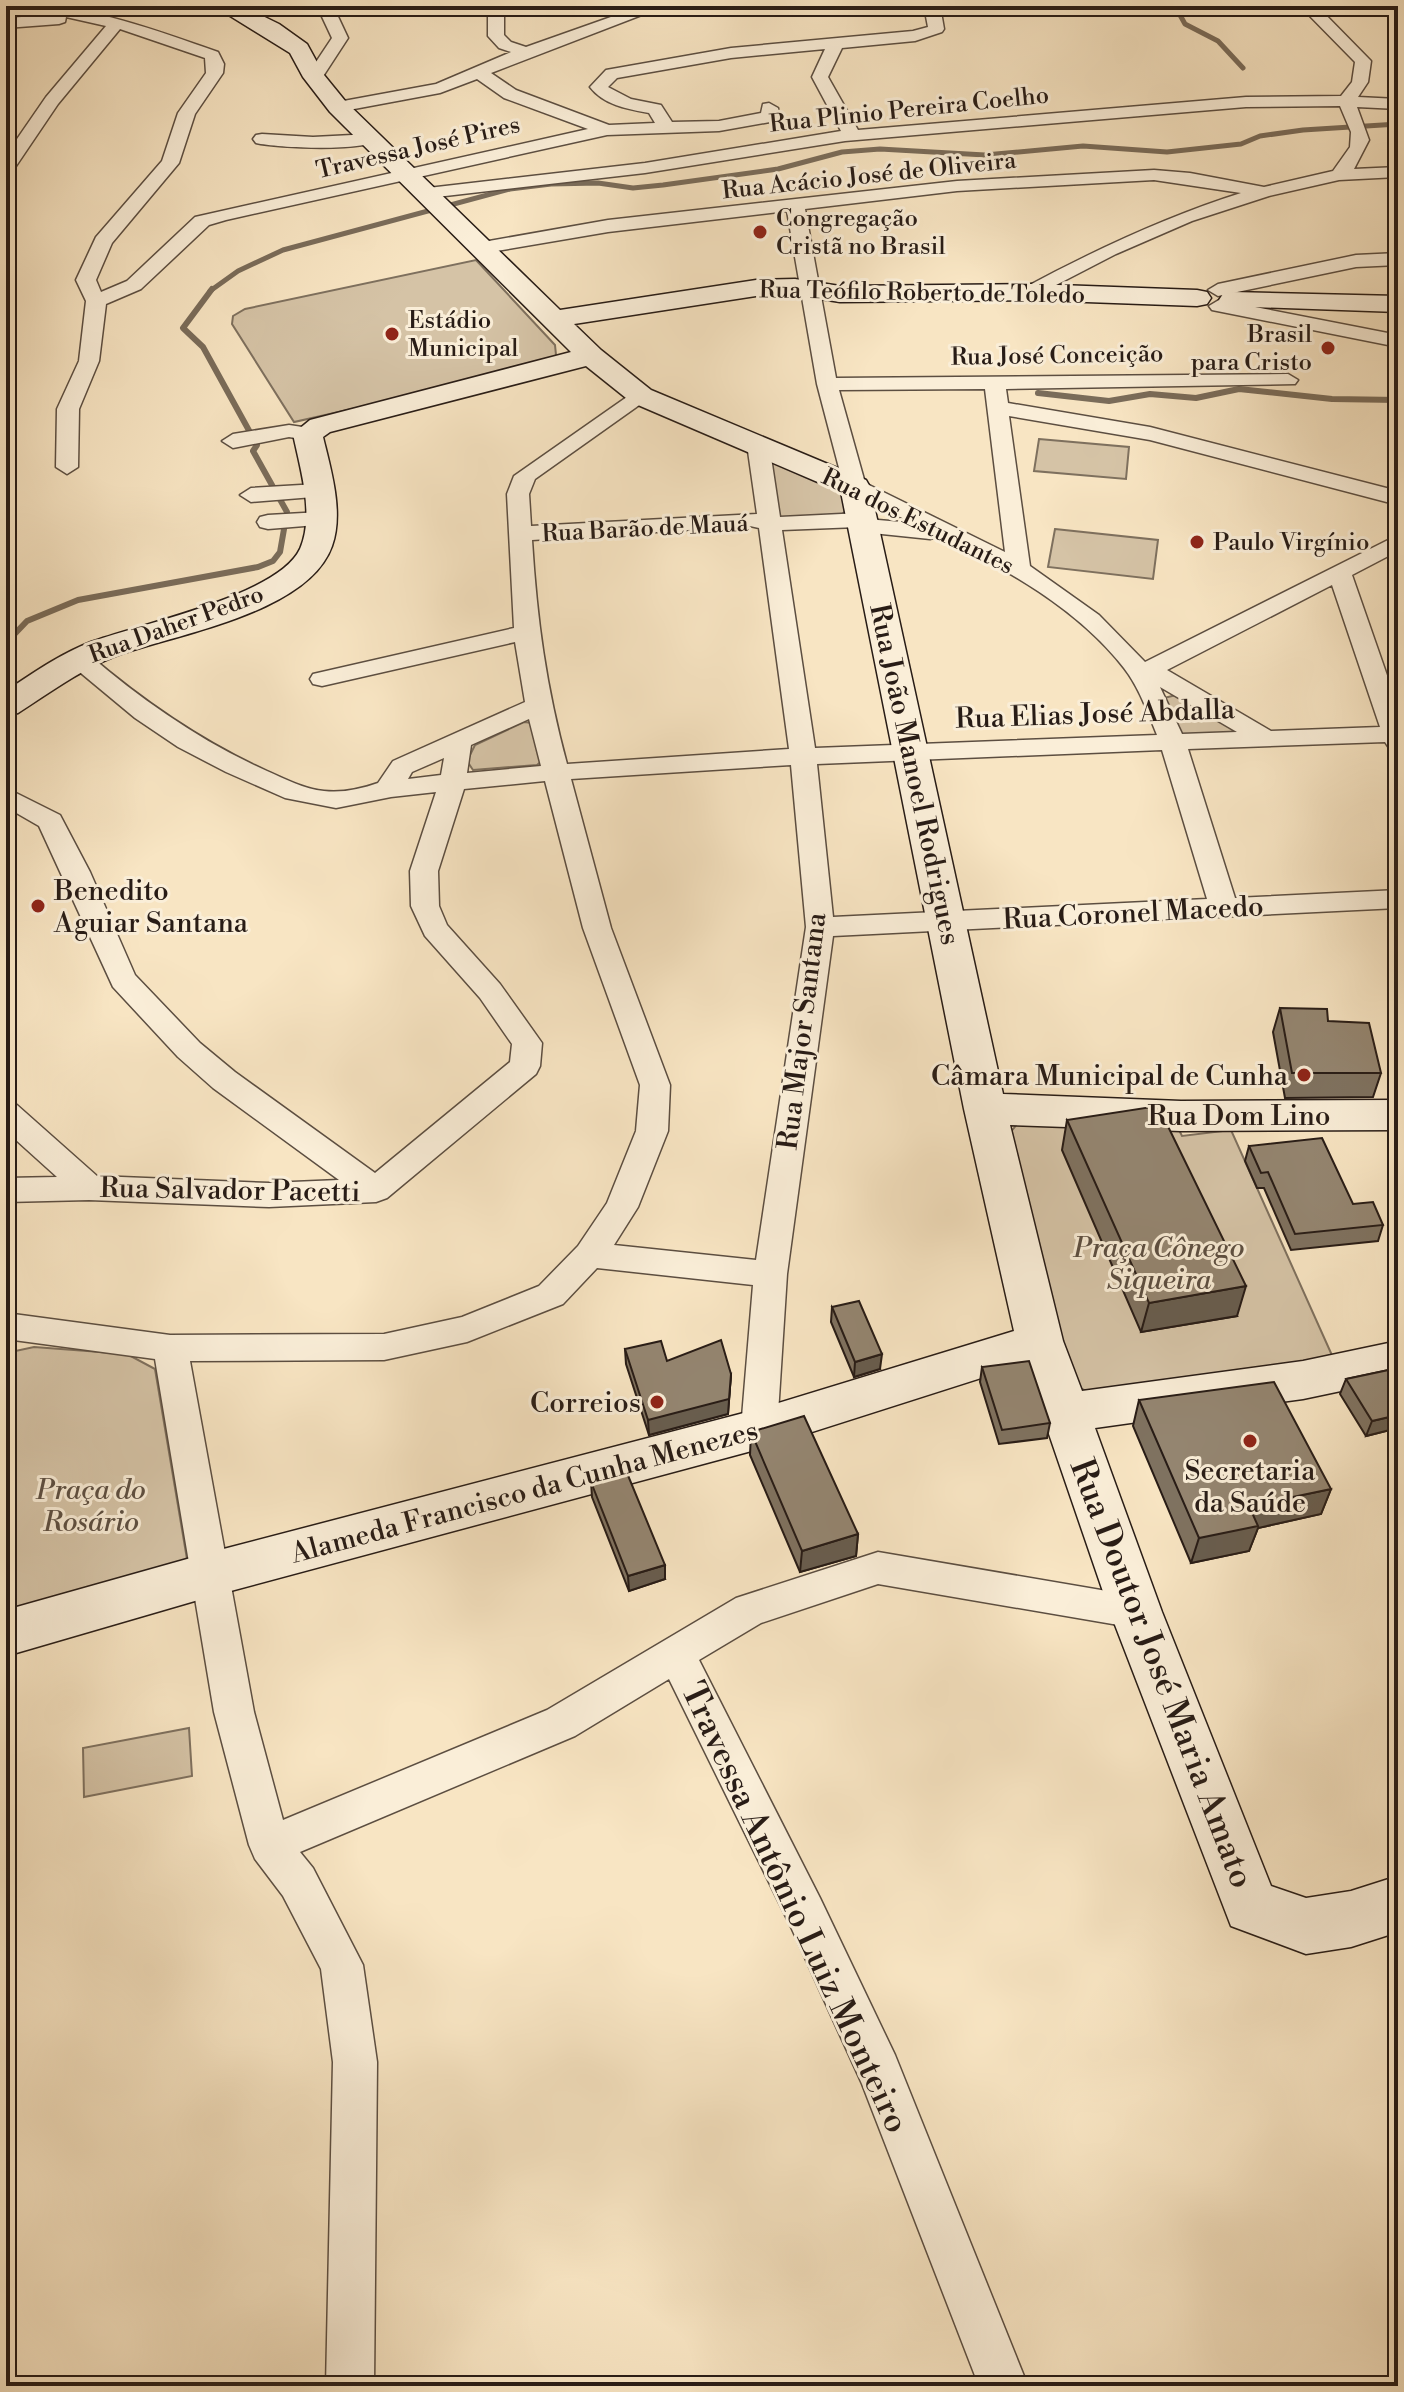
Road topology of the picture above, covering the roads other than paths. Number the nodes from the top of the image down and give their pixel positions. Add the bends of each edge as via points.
1 (34, 6) edge
2 (225, 6) edge
3 (325, 6) edge
4 (496, 6) edge
5 (657, 6) edge
6 (932, 6) edge
7 (1308, 6) edge
8 (624, 13) edge
9 (81, 17) junction
10 (6, 23) edge
11 (117, 23) junction
12 (836, 44) junction
13 (526, 52) junction
14 (480, 73) junction
15 (314, 77) junction
16 (1346, 101) junction
17 (1398, 104) edge
18 (338, 107) junction
19 (769, 108) dead end
20 (666, 127) junction
21 (607, 130) junction
22 (852, 135) junction
23 (262, 139) dead end
24 (372, 139) junction
25 (6, 168) edge
26 (1398, 172) edge
27 (409, 174) junction
28 (1339, 175) junction
29 (1264, 192) junction
30 (428, 193) junction
31 (795, 206) junction
32 (479, 248) junction
33 (1398, 259) edge
34 (812, 291) junction
35 (1031, 292) junction
36 (1217, 298) junction
37 (96, 301) junction
38 (1398, 304) edge
39 (553, 319) junction
40 (1398, 341) edge
41 (591, 356) junction
42 (1288, 380) dead end
43 (994, 382) junction
44 (827, 384) junction
45 (641, 396) junction
46 (999, 408) junction
47 (308, 434) junction
48 (233, 441) dead end
49 (758, 444) junction
50 (67, 467) dead end
51 (258, 494) dead end
52 (1398, 498) edge
53 (859, 504) junction
54 (310, 505) junction
55 (273, 521) dead end
56 (769, 524) junction
57 (520, 534) junction
58 (949, 534) junction
59 (1398, 542) edge
60 (1019, 570) junction
61 (1339, 573) junction
62 (526, 632) junction
63 (79, 659) junction
64 (1145, 671) junction
65 (322, 679) dead end
66 (538, 705) junction
67 (6, 706) edge
68 (1397, 737) edge
69 (1268, 740) junction
70 (459, 742) junction
71 (1174, 742) junction
72 (912, 750) junction
73 (803, 754) junction
74 (556, 771) junction
75 (453, 781) junction
76 (388, 789) junction
77 (6, 796) edge
78 (1398, 899) edge
79 (1224, 908) junction
80 (947, 920) junction
81 (820, 927) junction
82 (985, 1109) junction
83 (6, 1113) edge
84 (1398, 1115) edge
85 (89, 1188) junction
86 (6, 1190) edge
87 (376, 1190) junction
88 (590, 1255) junction
89 (770, 1274) junction
90 (6, 1326) edge
91 (1040, 1341) junction
92 (170, 1348) junction
93 (1398, 1360) edge
94 (1066, 1413) junction
95 (759, 1429) junction
96 (212, 1574) junction
97 (1136, 1612) junction
98 (6, 1633) edge
99 (675, 1652) junction
100 (269, 1845) junction
101 (1398, 1904) edge
102 (350, 2386) edge
103 (1004, 2386) edge

1 - 9 street
2 - 15 street, Rua dos Estudantes via 287,38
3 - 15 street via 340,38
4 - 13 street via 496,36
5 - 8 street
6 - 12 street via 936,29
7 - 16 street via 1361,56 1360,82
8 - 13 street
9 - 10 street
9 - 11 street
11 - 25 street via 52,101
11 - 37 street via 212,55 216,61 215,74 183,119 170,163 94,255 86,280
12 - 20 street via 731,53 612,74 598,87 606,95 655,109
12 - 22 street via 820,77
13 - 14 street
14 - 18 street via 440,88
14 - 21 street via 510,94
15 - 18 street, Rua dos Estudantes
16 - 17 street, Rua Plinio Pereira Coelho
16 - 22 street, Rua Plinio Pereira Coelho via 1246,102
16 - 28 street via 1358,125 1358,154
18 - 24 street, Rua dos Estudantes
19 - 20 street, Travessa José Pires via 770,117 719,126
20 - 21 street, Travessa José Pires
21 - 27 street, Travessa José Pires
22 - 30 street, Rua Plinio Pereira Coelho via 574,185
23 - 24 street
24 - 27 street, Rua dos Estudantes
26 - 28 street
27 - 30 street, Rua dos Estudantes
27 - 37 street, Travessa José Pires via 202,221 134,285
28 - 29 street
29 - 31 street, Rua Acácio José de Oliveira via 1154,175 957,186
29 - 35 street via 1148,231
30 - 32 street, Rua dos Estudantes
31 - 32 street, Rua Acácio José de Oliveira via 608,226
31 - 34 street, Rua João Manoel Rodrigues
32 - 39 street, Rua dos Estudantes
33 - 36 street, Rua Teófilo Roberto de Toledo via 1356,261
34 - 35 street, Rua Teófilo Roberto de Toledo
34 - 39 street, Rua Teófilo Roberto de Toledo via 756,288
34 - 44 street, Rua João Manoel Rodrigues
35 - 36 street, Rua Teófilo Roberto de Toledo
36 - 38 street
36 - 40 street
37 - 50 street via 89,361 68,409
39 - 41 street, Rua dos Estudantes
41 - 45 street, Rua dos Estudantes
41 - 47 street via 320,426
42 - 43 street, Rua José Conceição
43 - 44 street, Rua José Conceição
43 - 46 street
44 - 53 street, Rua João Manoel Rodrigues
45 - 49 street, Rua dos Estudantes
45 - 57 street via 525,476 518,494
46 - 52 street via 1168,436
46 - 60 street
47 - 48 street
47 - 54 street, Rua Daher Pedro
49 - 53 street, Rua dos Estudantes
49 - 56 street, Rua Major Santana
51 - 54 street
53 - 56 street, Rua Barão de Mauá
53 - 58 street, Rua dos Estudantes
53 - 58 street via 872,526
53 - 72 street, Rua João Manoel Rodrigues
54 - 55 street
54 - 63 street, Rua Daher Pedro via 315,551 291,581
56 - 57 street, Rua Barão de Mauá via 751,519
56 - 73 street, Rua Major Santana
57 - 62 street
58 - 60 street, Rua dos Estudantes
59 - 61 street
60 - 64 street, Rua dos Estudantes via 1067,598
61 - 64 street
61 - 68 street
62 - 65 street
62 - 66 street
63 - 67 street, Rua Daher Pedro
63 - 76 street, Rua Elias José Abdalla via 140,712 193,747 246,772 324,800
64 - 69 street
64 - 71 street, Rua dos Estudantes
66 - 70 street
66 - 74 street
68 - 69 street, Rua Elias José Abdalla
69 - 71 street, Rua Elias José Abdalla
70 - 75 street, Rua Salvador Pacetti
70 - 76 street via 402,767
71 - 72 street, Rua Elias José Abdalla
71 - 79 street, Rua dos Estudantes
72 - 73 street, Rua Elias José Abdalla
72 - 80 street, Rua João Manoel Rodrigues
73 - 74 street, Rua Elias José Abdalla
73 - 81 street, Rua Major Santana
74 - 75 street, Rua Elias José Abdalla
74 - 88 street via 597,928 655,1085 652,1131 622,1207
75 - 76 street, Rua Elias José Abdalla
75 - 87 street, Rua Salvador Pacetti via 424,871 425,906 435,929 527,1043 525,1066
77 - 87 street via 50,821 123,980 224,1080
78 - 79 street, Rua Coronel Macedo
79 - 80 street, Rua Coronel Macedo
80 - 81 street, Rua Coronel Macedo
80 - 82 street, Rua João Manoel Rodrigues
81 - 89 street, Rua Major Santana
82 - 84 street, Rua Dom Lino via 1181,1116
82 - 91 street, Rua João Manoel Rodrigues
83 - 85 street
85 - 86 street, Rua Salvador Pacetti
85 - 87 street, Rua Salvador Pacetti via 269,1195
88 - 89 street
88 - 92 street via 551,1295 467,1329 384,1347
89 - 95 street, Rua Major Santana
90 - 92 street
91 - 94 street, Rua Doutor José Maria Amato
91 - 95 street, Alameda Francisco da Cunha Menezes
92 - 96 street
93 - 94 street via 1289,1382
94 - 97 street, Rua Doutor José Maria Amato
95 - 96 street, Alameda Francisco da Cunha Menezes
96 - 98 street, Alameda Francisco da Cunha Menezes
96 - 100 street via 234,1712
97 - 99 street via 878,1568 749,1610
97 - 101 street, Rua Doutor José Maria Amato via 1251,1906 1306,1926
99 - 100 street via 561,1723
99 - 103 street, Travessa Antônio Luiz Monteiro via 880,2074
100 - 102 street via 298,1882 342,1965 355,2062

